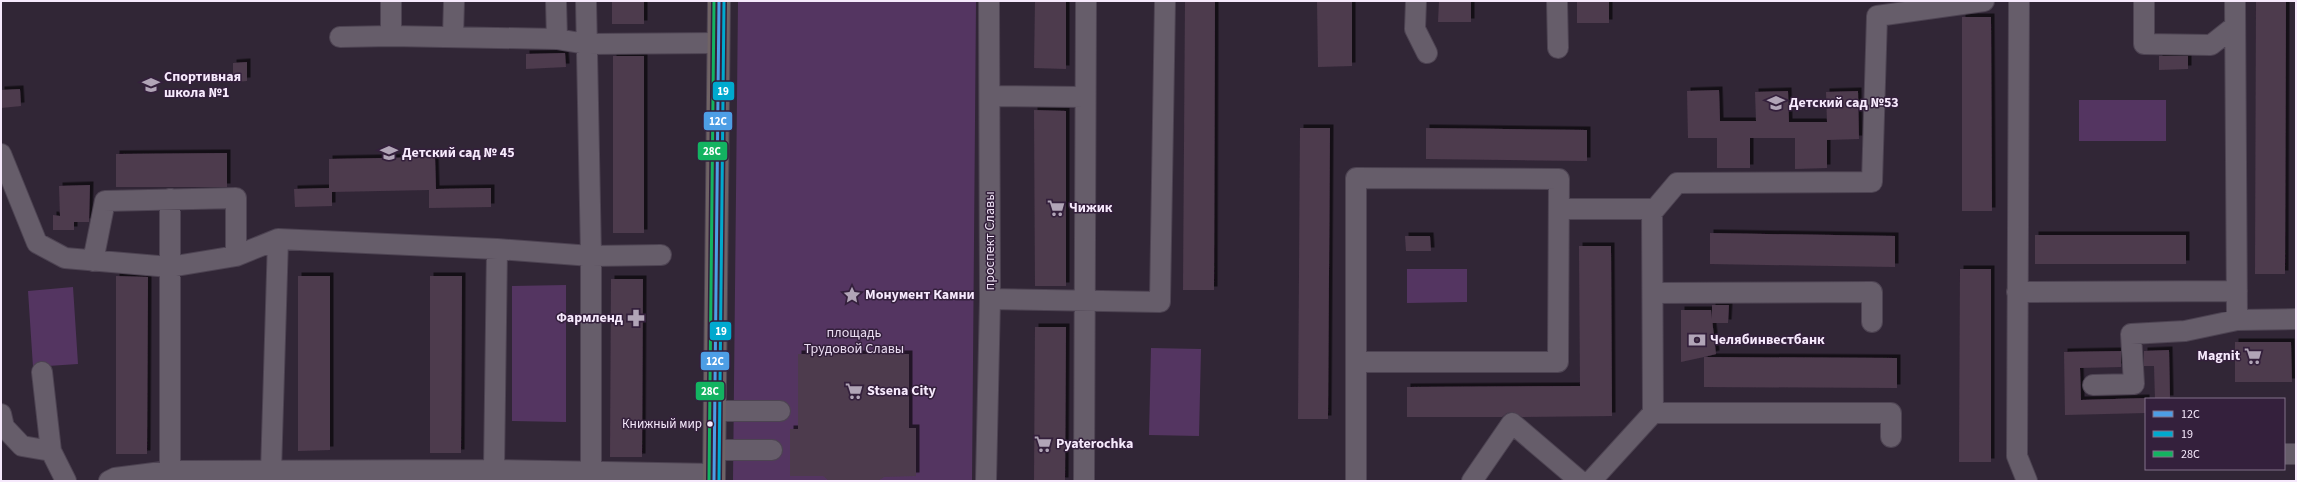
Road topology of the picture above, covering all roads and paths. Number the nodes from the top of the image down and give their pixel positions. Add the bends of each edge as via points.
1 (391, 1) edge
2 (454, 1) edge
3 (556, 1) edge
4 (586, 1) edge
5 (719, 1) edge
6 (989, 1) edge
7 (1086, 1) edge
8 (1165, 1) edge
9 (1416, 1) edge
10 (1557, 1) edge
11 (1984, 1) edge
12 (2019, 1) edge
13 (2144, 1) edge
14 (2234, 1) edge
15 (1964, 2) edge
16 (2235, 26) junction
17 (391, 36) junction
18 (340, 37) dead end
19 (453, 37) junction
20 (557, 39) junction
21 (719, 43) junction
22 (586, 44) junction
23 (1558, 48) dead end
24 (1427, 53) dead end
25 (990, 96) junction
26 (1084, 97) junction
27 (2, 163) edge
28 (170, 199) junction
29 (1559, 209) junction
30 (1652, 209) junction
31 (278, 239) junction
32 (497, 249) junction
33 (661, 255) dead end
34 (236, 256) junction
35 (591, 256) junction
36 (94, 261) junction
37 (170, 267) junction
38 (2237, 291) junction
39 (2017, 292) junction
40 (1653, 293) junction
41 (990, 299) junction
42 (1085, 300) junction
43 (2296, 319) edge
44 (2237, 320) junction
45 (1872, 322) dead end
46 (1356, 362) junction
47 (42, 372) dead end
48 (2093, 385) dead end
49 (714, 410) junction
50 (780, 411) dead end
51 (1654, 413) junction
52 (1, 414) edge
53 (1891, 438) dead end
54 (714, 450) junction
55 (772, 450) dead end
56 (51, 451) junction
57 (2285, 454) edge
58 (2296, 454) edge
59 (494, 470) junction
60 (170, 471) junction
61 (591, 471) junction
62 (271, 472) junction
63 (714, 478) edge
64 (66, 481) edge
65 (109, 481) edge
66 (986, 481) edge
67 (1084, 481) edge
68 (1356, 481) edge
69 (1472, 481) edge
70 (1580, 481) edge
71 (1591, 481) edge
72 (2027, 481) edge

1 - 17 street
2 - 19 street
3 - 20 street
4 - 22 street
5 - 21 main road
6 - 25 street, проспект Славы
7 - 26 street
8 - 42 street via 1160,302
9 - 24 street via 1416,29
10 - 23 street
11 - 15 street
12 - 39 street
13 - 16 street via 2144,44 2211,45
14 - 16 street
15 - 30 street via 1877,16 1872,182 1677,183 1655,209
16 - 38 street
17 - 18 street
17 - 19 street
19 - 20 street
20 - 22 street
21 - 22 street
21 - 49 main road
22 - 35 street
25 - 26 street
25 - 41 street, проспект Славы
26 - 42 street
27 - 36 street via 37,244 65,258
28 - 34 street via 236,198
28 - 36 street via 105,201
28 - 37 street
29 - 30 street
29 - 46 street via 1558,362
29 - 46 street via 1559,179 1356,178
30 - 40 street
31 - 32 street
31 - 34 street
31 - 62 street
32 - 35 street
32 - 59 street
33 - 35 street
34 - 37 street
35 - 61 street
36 - 37 street
37 - 60 street
38 - 39 street
38 - 44 street
39 - 72 street via 2018,456
40 - 45 street via 1872,292
40 - 51 street
41 - 42 street
41 - 66 street, проспект Славы
42 - 67 street
43 - 44 street
44 - 48 street via 2185,331 2131,334 2134,384
46 - 68 street
47 - 56 street
49 - 50 street
49 - 54 main road
51 - 53 street via 1891,413
51 - 71 street
52 - 56 street via 4,427 22,446
54 - 55 street
54 - 63 main road
56 - 64 street
57 - 58 street
59 - 61 street
59 - 62 street
60 - 62 street
60 - 65 street
61 - 63 street
69 - 70 street via 1512,423

